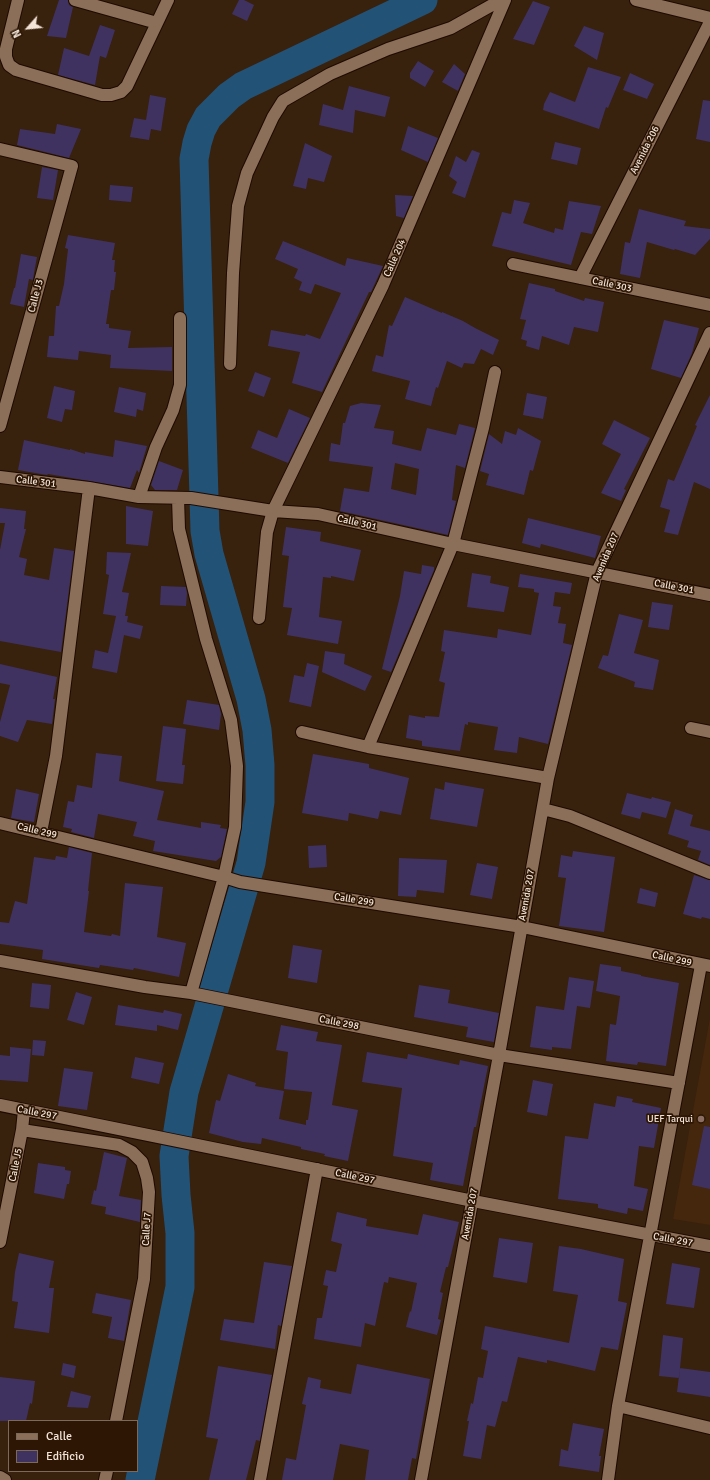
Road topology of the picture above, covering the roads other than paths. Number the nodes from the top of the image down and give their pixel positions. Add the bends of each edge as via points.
1 (18, 0) edge
2 (75, 0) edge
3 (168, 0) edge
4 (501, 0) edge
5 (505, 0) edge
6 (636, 0) edge
7 (710, 18) edge
8 (710, 22) edge
9 (157, 24) junction
10 (0, 150) edge
11 (514, 264) dead end
12 (580, 278) junction
13 (710, 305) edge
14 (180, 318) dead end
15 (710, 333) edge
16 (230, 364) dead end
17 (495, 372) dead end
18 (0, 426) edge
19 (0, 477) edge
20 (89, 488) junction
21 (139, 497) junction
22 (178, 498) junction
23 (273, 511) junction
24 (453, 544) junction
25 (597, 572) junction
26 (710, 595) edge
27 (259, 618) dead end
28 (691, 728) dead end
29 (302, 732) dead end
30 (710, 732) edge
31 (368, 747) junction
32 (548, 778) junction
33 (542, 809) junction
34 (0, 823) edge
35 (41, 832) junction
36 (710, 873) edge
37 (224, 877) junction
38 (522, 927) junction
39 (0, 961) edge
40 (706, 965) edge
41 (192, 993) junction
42 (499, 1054) junction
43 (679, 1083) junction
44 (0, 1105) edge
45 (24, 1110) junction
46 (22, 1130) junction
47 (317, 1169) junction
48 (473, 1201) junction
49 (651, 1236) junction
50 (0, 1242) edge
51 (710, 1246) edge
52 (618, 1406) junction
53 (116, 1420) edge
54 (710, 1428) edge
55 (0, 1478) edge
56 (5, 1480) edge
57 (260, 1480) edge
58 (421, 1480) edge
59 (608, 1480) edge

1 - 9 street via 6,49 9,65 16,70 102,94 121,92 127,86
2 - 9 street
3 - 9 street
4 - 16 street via 451,28 388,49 330,74 283,101 272,116 247,173 238,206
5 - 23 street, Calle 204 via 383,285
6 - 7 street
8 - 12 street, Avenida 206
10 - 18 street, Calle J3 via 72,166
11 - 12 street, Calle 303
12 - 13 street, Calle 303
14 - 21 street via 180,385 173,410 156,447
15 - 25 street, Avenida 207
17 - 24 street
19 - 20 street, Calle 301
20 - 21 street, Calle 301
20 - 35 street via 56,756
21 - 22 street, Calle 301
22 - 23 street, Calle 301
22 - 37 street via 179,529 206,639 231,720 237,766 235,827
23 - 24 street, Calle 301 via 318,514
23 - 27 street, Calle 204 via 267,532
24 - 25 street, Calle 301
24 - 31 street
25 - 26 street, Calle 301
25 - 32 street, Avenida 207
28 - 30 street
29 - 31 street
31 - 32 street
32 - 33 street, Avenida 207
33 - 36 street via 576,818
33 - 38 street, Avenida 207
34 - 35 street, Calle 299
35 - 37 street, Calle 299
37 - 38 street, Calle 299 via 240,882
37 - 41 street
38 - 40 street, Calle 299
38 - 42 street, Avenida 207
39 - 41 street, Calle 298
40 - 43 street
41 - 42 street, Calle 298
42 - 43 street, Calle 298
42 - 48 street, Avenida 207
43 - 49 street
44 - 45 street, Calle 297
45 - 46 street, Calle J5
45 - 47 street, Calle 297
46 - 50 street, Calle J5
46 - 53 street, Calle J7 via 120,1145 142,1162 149,1192 144,1280
47 - 48 street, Calle 297
47 - 57 street
48 - 49 street, Calle 297
48 - 58 street, Avenida 207
49 - 51 street, Calle 297
49 - 52 street
52 - 54 street
52 - 59 street
55 - 56 street

